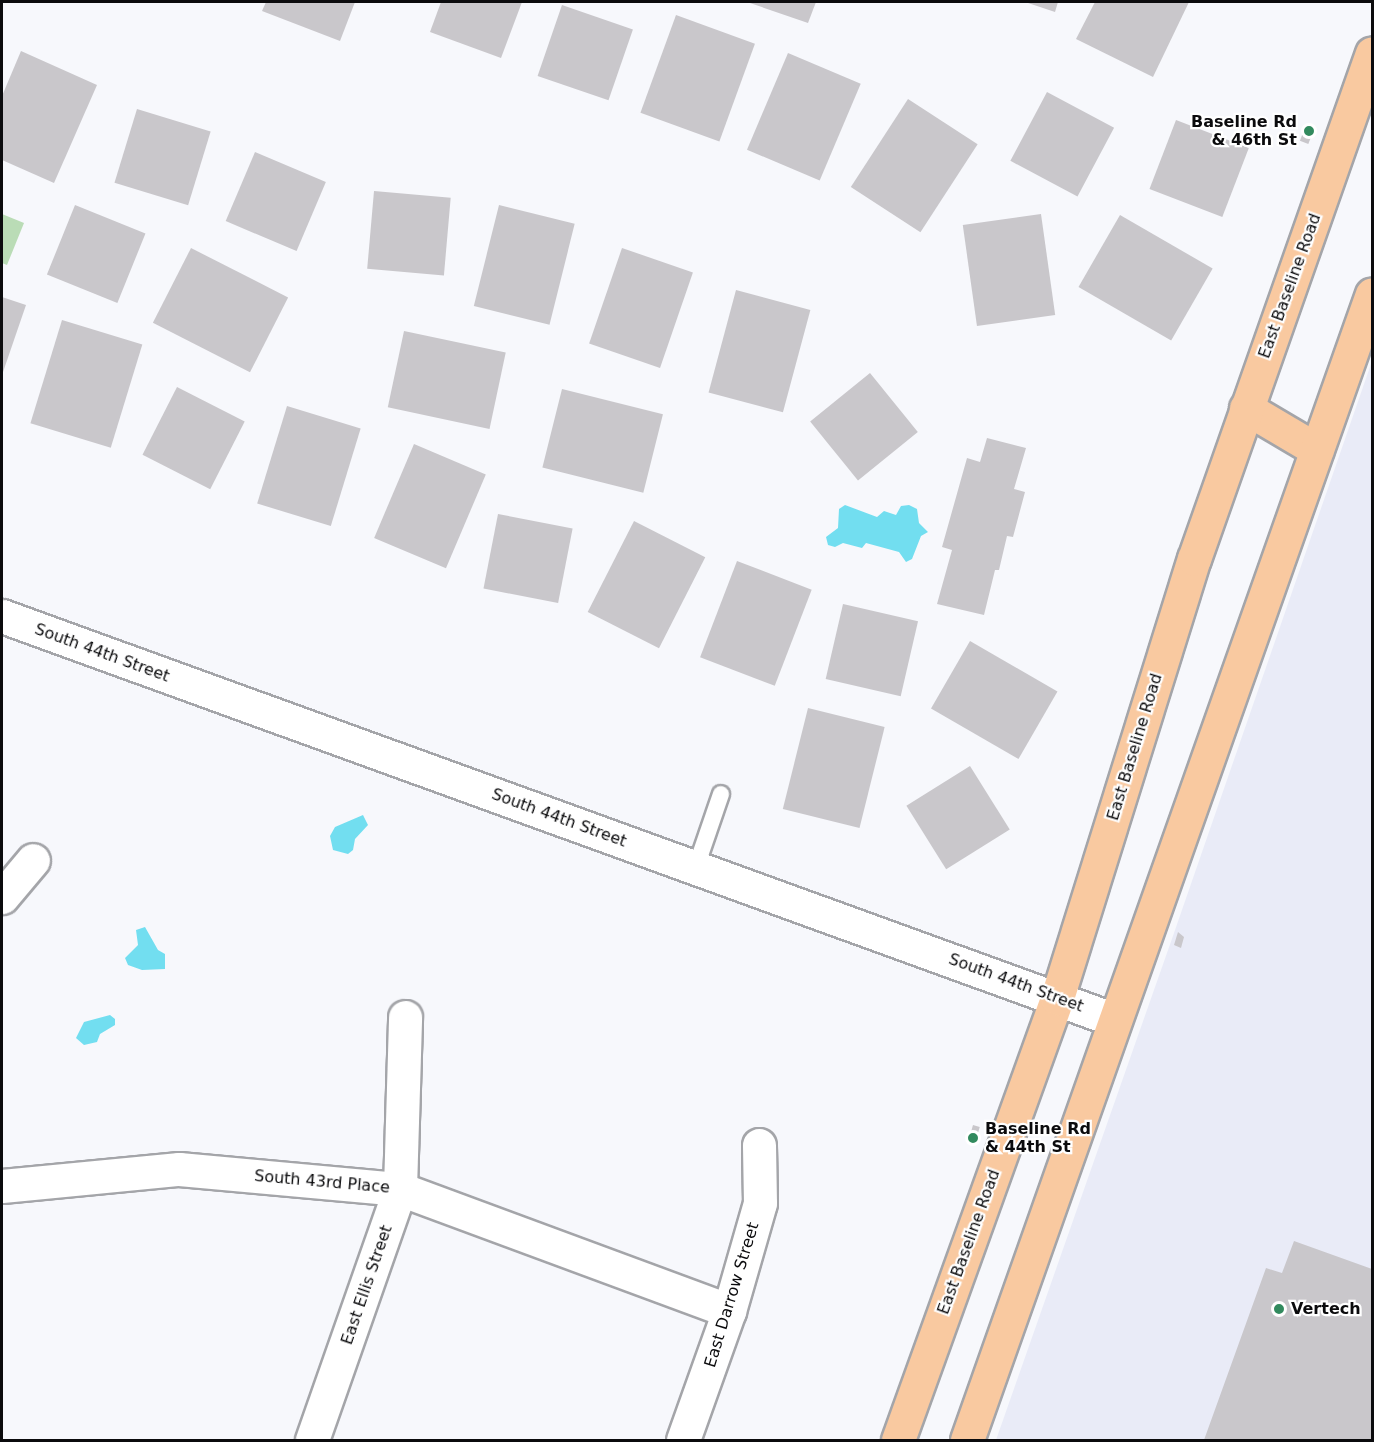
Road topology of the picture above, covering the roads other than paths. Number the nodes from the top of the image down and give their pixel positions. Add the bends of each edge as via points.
1 (1372, 53) edge
2 (1372, 294) edge
3 (1246, 408) junction
4 (1317, 450) junction
5 (2, 616) edge
6 (721, 794) dead end
7 (33, 860) dead end
8 (696, 867) junction
9 (2, 897) edge
10 (1057, 998) junction
11 (405, 1017) dead end
12 (1115, 1020) junction
13 (759, 1145) dead end
14 (2, 1186) edge
15 (400, 1189) junction
16 (729, 1311) junction
17 (312, 1440) edge
18 (683, 1440) edge
19 (898, 1440) edge
20 (968, 1440) edge

1 - 3 main road, East Baseline Road
2 - 4 main road
3 - 4 main road
3 - 10 main road, East Baseline Road via 1194,559
4 - 12 main road
5 - 8 street, South 44th Street
6 - 8 lane
7 - 9 street
8 - 10 street, South 44th Street
10 - 12 street, South 44th Street
10 - 19 main road, East Baseline Road
11 - 15 street, East Ellis Street
12 - 20 main road
13 - 16 street, East Darrow Street via 760,1203
14 - 15 street, South 43rd Place via 179,1169
15 - 16 street, South 43rd Place
15 - 17 street, East Ellis Street
16 - 18 street, East Darrow Street

